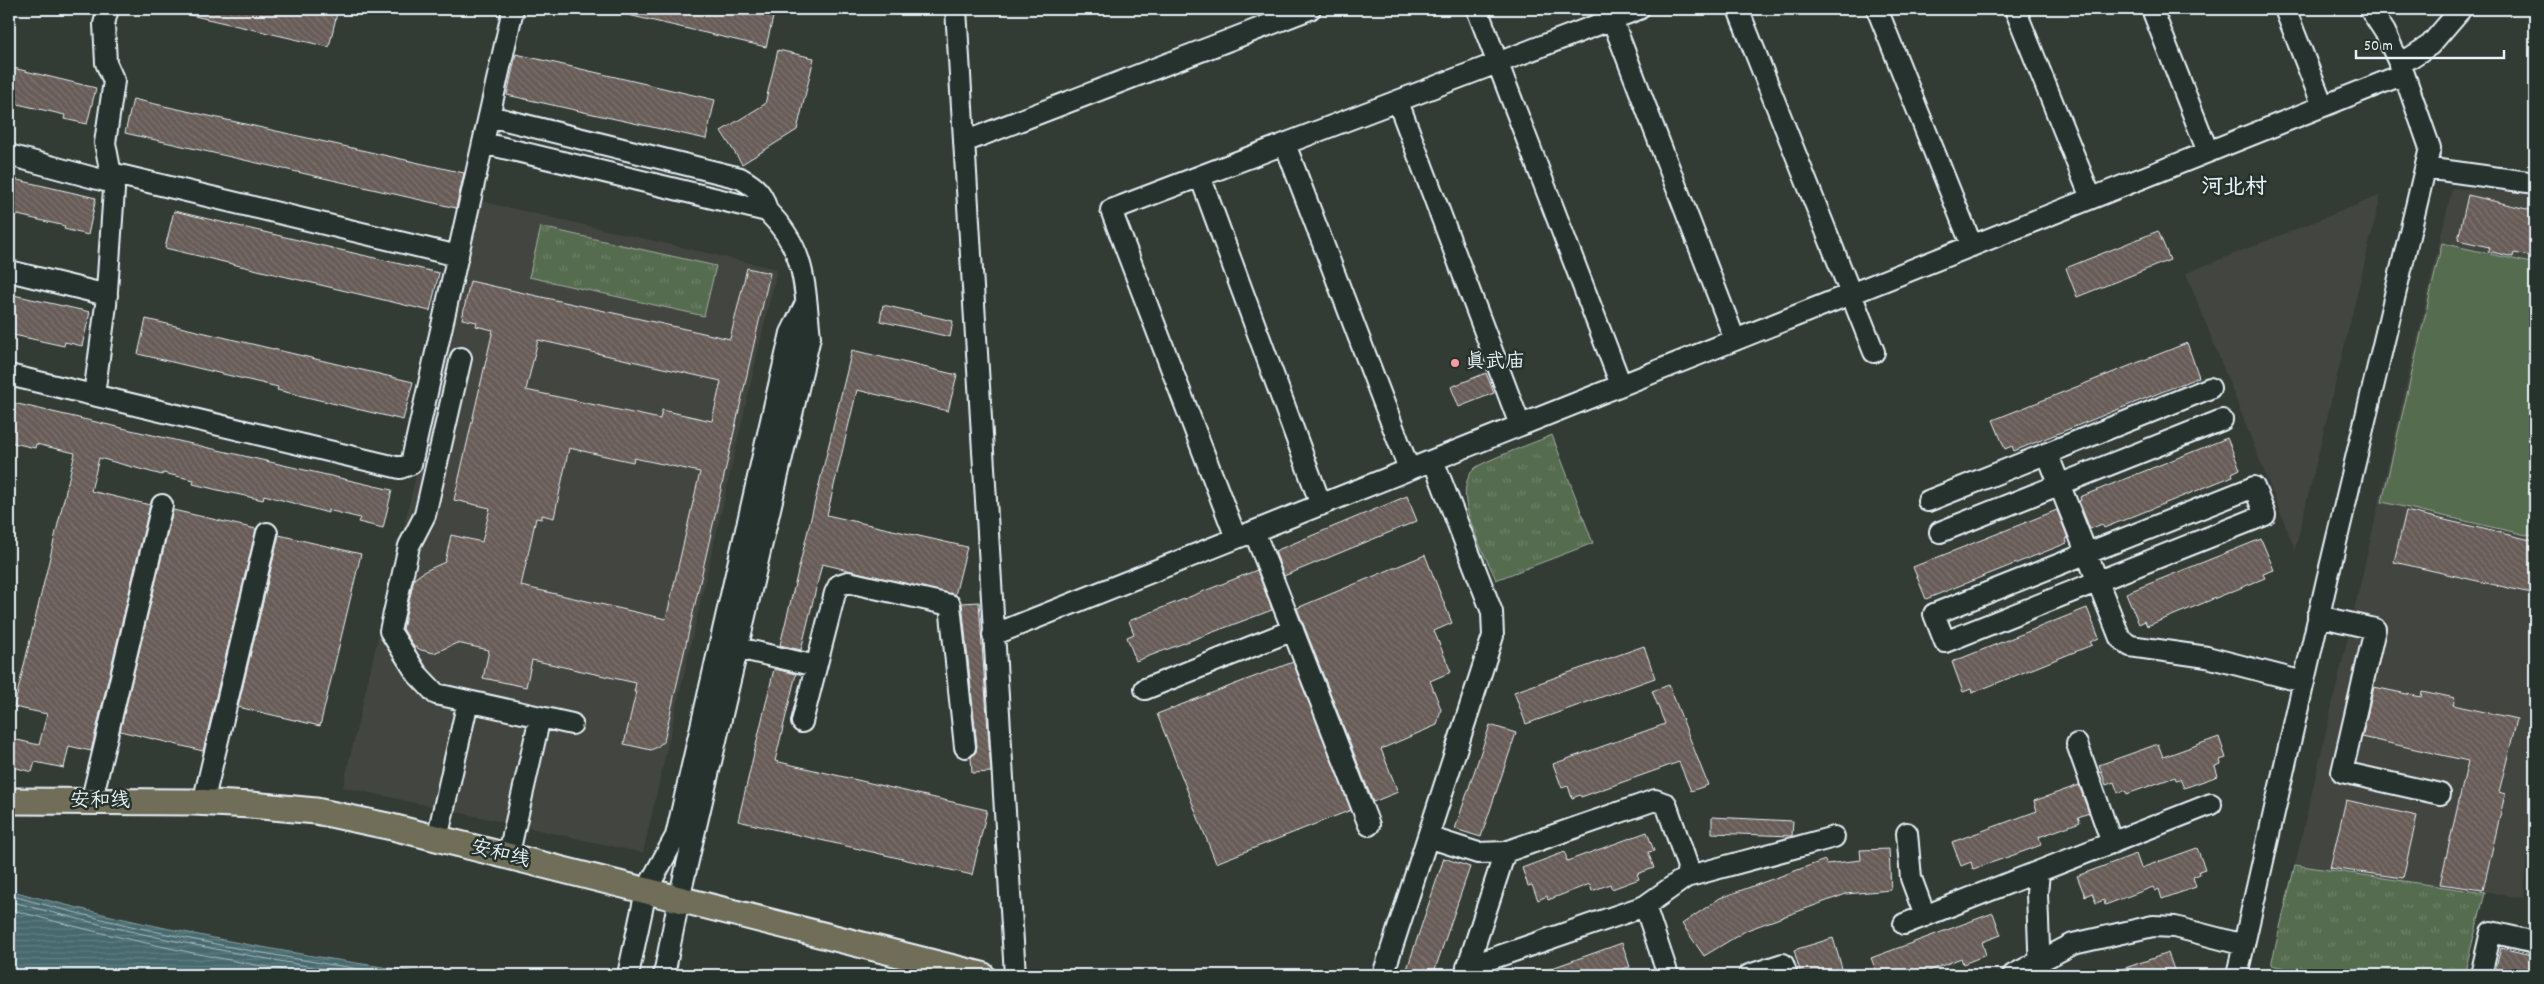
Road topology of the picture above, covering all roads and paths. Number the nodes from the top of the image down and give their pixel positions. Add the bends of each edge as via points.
1 (108, 9) edge
2 (513, 9) edge
3 (956, 9) edge
4 (1310, 9) edge
5 (1477, 9) edge
6 (1639, 9) edge
7 (1738, 9) edge
8 (1877, 9) edge
9 (2015, 9) edge
10 (2152, 9) edge
11 (2285, 9) edge
12 (2370, 9) edge
13 (2462, 9) edge
14 (1612, 19) junction
15 (1498, 63) junction
16 (2402, 69) junction
17 (1398, 102) junction
18 (2323, 106) junction
19 (489, 116) junction
20 (483, 142) junction
21 (964, 142) junction
22 (1285, 144) junction
23 (2208, 152) junction
24 (9, 155) edge
25 (2426, 168) junction
26 (1200, 176) junction
27 (112, 178) junction
28 (2535, 183) edge
29 (2092, 198) junction
30 (767, 211) junction
31 (1972, 246) junction
32 (458, 256) junction
33 (9, 271) edge
34 (1851, 294) junction
35 (107, 295) junction
36 (806, 303) junction
37 (1735, 340) junction
38 (1874, 352) dead end
39 (461, 358) dead end
40 (9, 375) edge
41 (1621, 385) junction
42 (2210, 388) dead end
43 (94, 395) junction
44 (2222, 420) dead end
45 (1520, 425) junction
46 (2047, 453) junction
47 (1433, 460) junction
48 (1409, 470) junction
49 (2060, 485) junction
50 (1928, 501) dead end
51 (162, 505) dead end
52 (1321, 505) junction
53 (1940, 532) dead end
54 (267, 533) dead end
55 (1245, 534) junction
56 (2087, 553) junction
57 (2098, 581) junction
58 (2318, 616) junction
59 (1293, 630) junction
60 (993, 634) junction
61 (738, 648) junction
62 (816, 666) junction
63 (2304, 682) junction
64 (1145, 689) dead end
65 (468, 701) junction
66 (540, 717) junction
67 (802, 722) dead end
68 (572, 724) dead end
69 (2077, 744) dead end
70 (965, 747) dead end
71 (2440, 794) dead end
72 (9, 801) edge
73 (91, 803) junction
74 (203, 803) junction
75 (2211, 804) dead end
76 (1369, 825) dead end
77 (1907, 833) dead end
78 (1428, 837) junction
79 (1834, 837) dead end
80 (437, 839) junction
81 (2112, 843) junction
82 (1505, 852) junction
83 (508, 857) junction
84 (2039, 872) junction
85 (1686, 877) junction
86 (646, 891) junction
87 (680, 899) junction
88 (1645, 906) junction
89 (1925, 916) junction
90 (1904, 924) dead end
91 (2535, 942) edge
92 (2244, 945) junction
93 (2039, 969) edge
94 (1466, 971) edge
95 (628, 975) edge
96 (664, 975) edge
97 (982, 975) edge
98 (1015, 975) edge
99 (1383, 975) edge
100 (1668, 975) edge
101 (1749, 975) edge
102 (1787, 975) edge
103 (2013, 975) edge
104 (2237, 975) edge
105 (2481, 975) edge

1 - 27 street via 104,24 106,63 114,81 105,143
2 - 19 street
3 - 21 street
4 - 21 street
5 - 15 street
6 - 14 street
7 - 34 street
8 - 31 street
9 - 29 street
10 - 23 street
11 - 18 street
12 - 16 street
13 - 16 street via 2430,45
14 - 15 street
14 - 37 street
15 - 17 street
15 - 41 street
16 - 18 street
16 - 25 street via 2430,148
17 - 22 street
17 - 45 street
18 - 23 street
19 - 20 street
19 - 30 street via 740,178 764,196
20 - 30 street
20 - 32 street
21 - 60 street
22 - 26 street
22 - 48 street
23 - 29 street
24 - 27 street
25 - 28 street
25 - 58 street
26 - 52 street
26 - 55 street via 1111,210
27 - 32 street
27 - 35 street
29 - 31 street
30 - 36 street via 783,227 796,250 804,275
31 - 34 street
32 - 43 street via 411,464 400,468
33 - 35 street
34 - 37 street
34 - 38 street
35 - 43 street
36 - 61 street via 810,337
36 - 86 street via 791,333 676,836
37 - 41 street
39 - 65 street via 425,515 409,546 390,631 417,674 436,694
40 - 43 street
41 - 45 street
42 - 46 street
44 - 49 street
45 - 47 street
46 - 49 street
46 - 50 street
47 - 48 street
47 - 78 street via 1492,612 1493,636
48 - 52 street
49 - 53 street
49 - 56 street
51 - 73 street
52 - 55 street
54 - 74 street
55 - 59 street
55 - 60 street
56 - 57 street
56 - 57 street via 1934,614 1945,642
56 - 57 street via 2254,487 2265,515
57 - 63 street via 2120,638 2130,646 2207,657
58 - 63 street
58 - 71 street via 2375,629 2342,772
59 - 64 street
59 - 76 street
60 - 98 street
61 - 62 street
61 - 87 street
62 - 67 street
62 - 70 street via 839,585 848,582 950,605
63 - 92 street
65 - 66 street
65 - 80 street
66 - 68 street
66 - 83 street
69 - 81 street
72 - 73 main road, 安和线
73 - 74 main road, 安和线
74 - 80 main road, 安和线 via 316,811
75 - 81 street
77 - 89 street via 1911,878
78 - 82 street via 1478,854
78 - 99 street
79 - 85 street
80 - 83 main road, 安和线
81 - 84 street
82 - 85 street via 1655,800 1666,804 1688,867
82 - 94 street
83 - 86 main road, 安和线
84 - 89 street
84 - 93 street via 2036,894
85 - 88 street
86 - 87 main road, 安和线
86 - 95 street
87 - 96 street
87 - 97 main road, 安和线
88 - 94 street
88 - 100 street
89 - 90 street
91 - 105 street via 2491,932
92 - 93 street via 2175,927 2153,926 2073,944
92 - 104 street
93 - 103 street
101 - 102 street via 1782,964

